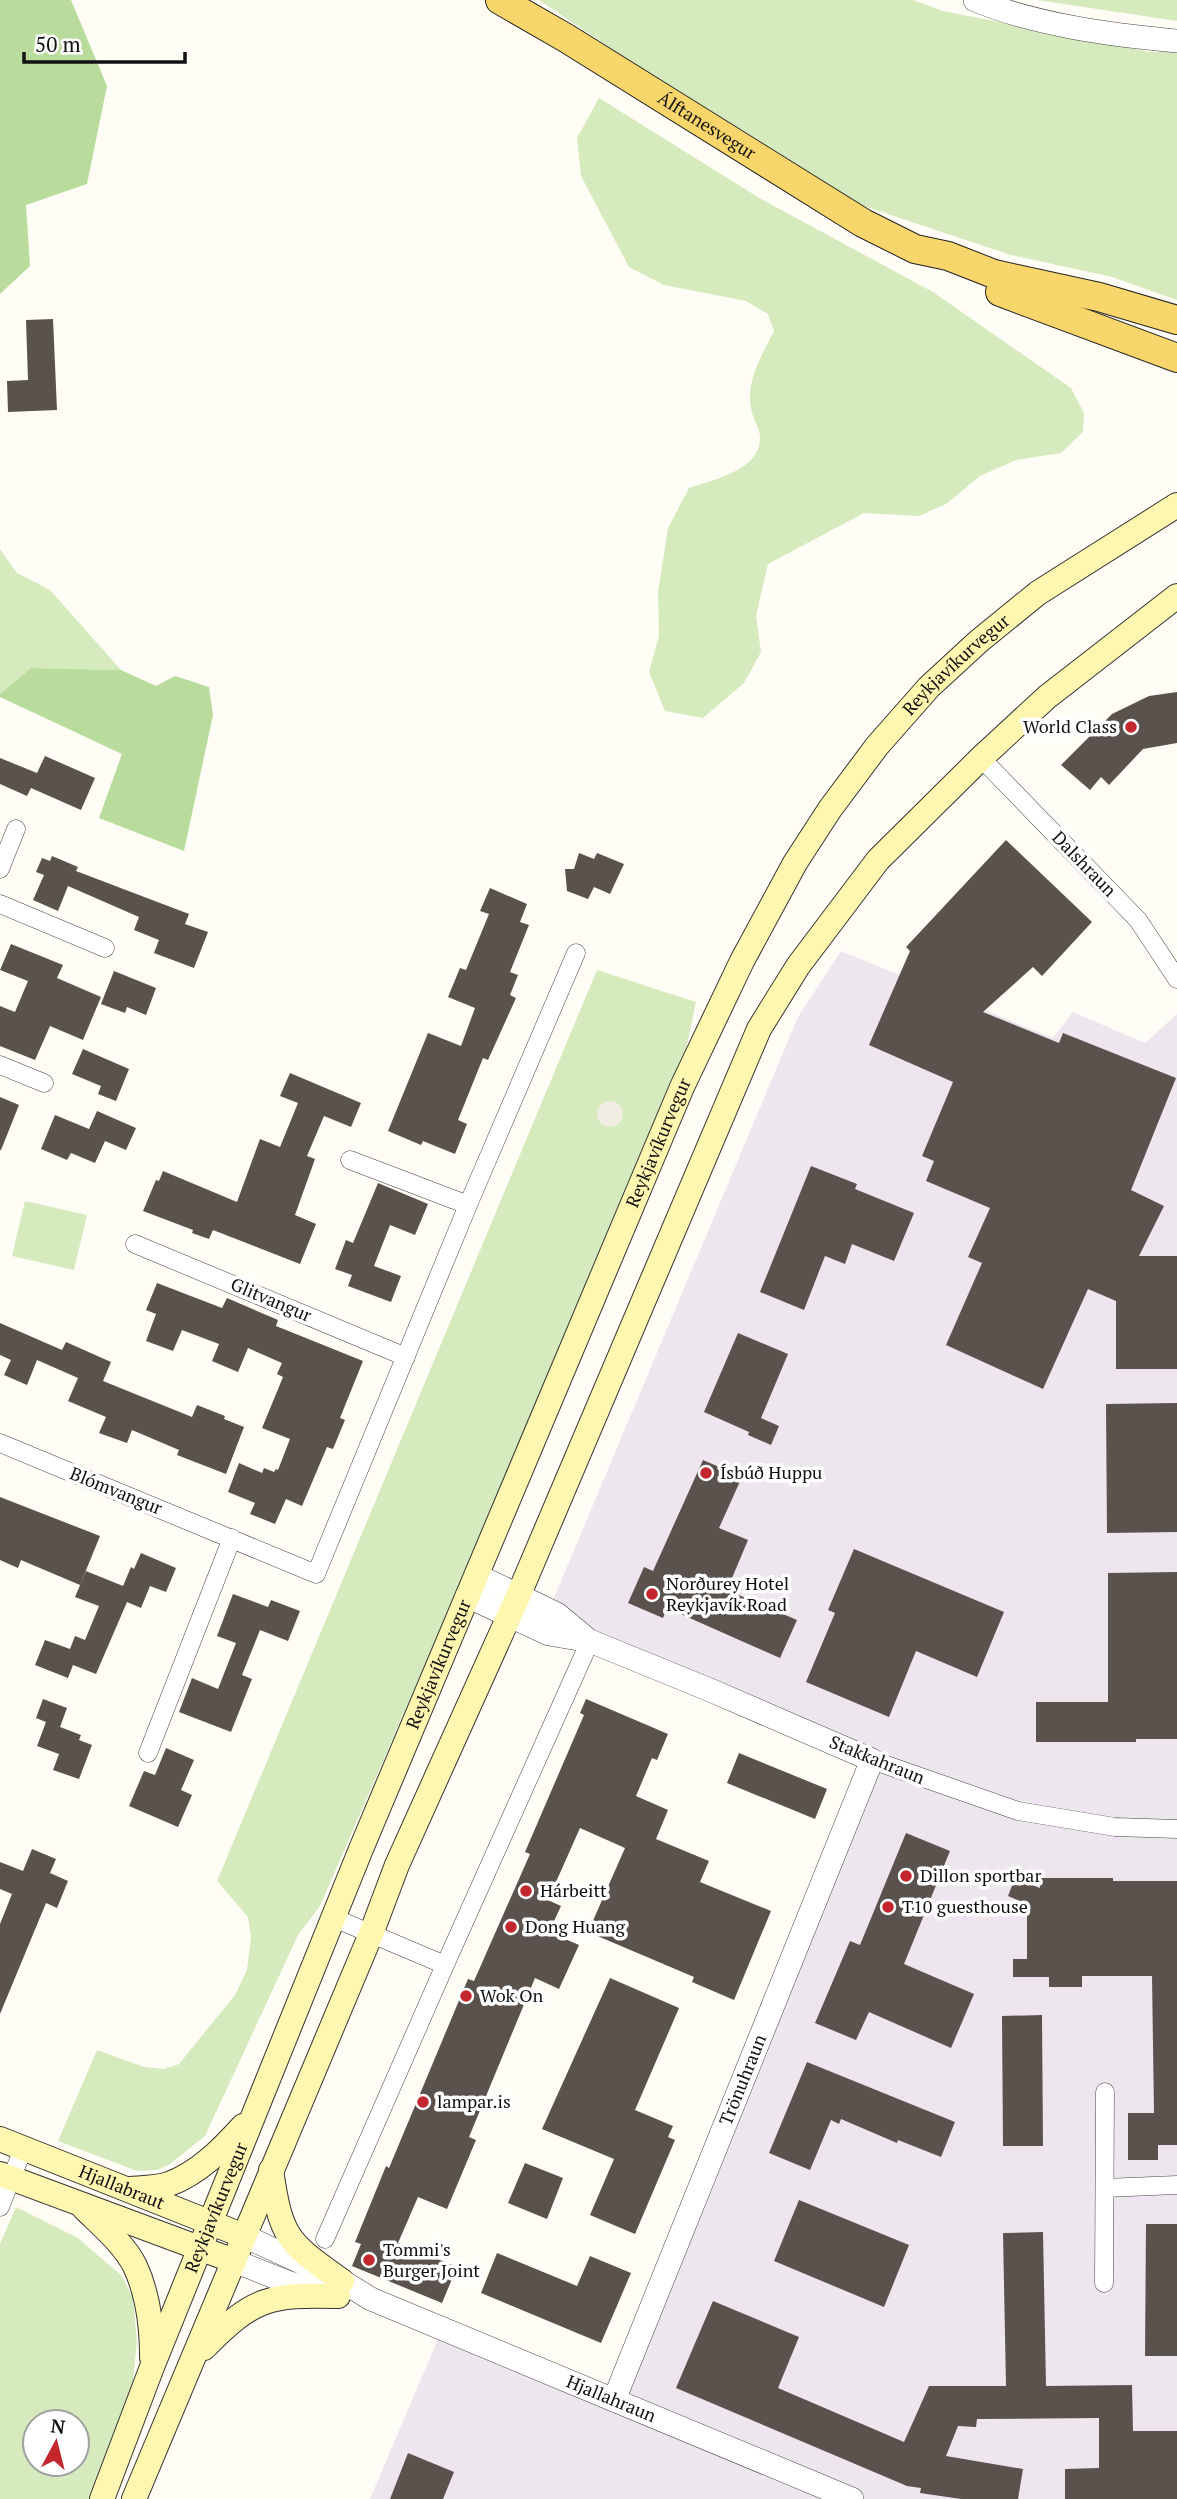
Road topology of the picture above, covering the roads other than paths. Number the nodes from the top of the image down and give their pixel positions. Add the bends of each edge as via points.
1 (500, 0) edge
2 (975, 0) edge
3 (1177, 41) edge
4 (915, 249) junction
5 (1177, 320) edge
6 (1166, 353) edge
7 (1177, 369) edge
8 (1177, 505) edge
9 (1177, 596) edge
10 (981, 758) junction
11 (16, 829) dead end
12 (0, 869) edge
13 (0, 904) edge
14 (105, 948) dead end
15 (576, 953) dead end
16 (1177, 979) edge
17 (0, 1065) edge
18 (44, 1083) dead end
19 (350, 1160) dead end
20 (468, 1205) junction
21 (135, 1244) dead end
22 (406, 1357) junction
23 (0, 1443) edge
24 (232, 1538) junction
25 (471, 1586) junction
26 (519, 1594) junction
27 (508, 1617) junction
28 (590, 1641) junction
29 (148, 1753) dead end
30 (872, 1760) junction
31 (1177, 1829) edge
32 (334, 1918) junction
33 (371, 1934) junction
34 (445, 1965) junction
35 (1105, 2092) dead end
36 (255, 2112) junction
37 (0, 2140) edge
38 (23, 2149) junction
39 (271, 2170) junction
40 (6, 2177) edge
41 (1177, 2185) edge
42 (1105, 2188) junction
43 (124, 2190) junction
44 (81, 2205) junction
45 (0, 2207) edge
46 (210, 2223) junction
47 (244, 2236) junction
48 (326, 2239) dead end
49 (201, 2248) junction
50 (234, 2261) junction
51 (1104, 2283) dead end
52 (340, 2289) junction
53 (194, 2358) junction
54 (152, 2367) junction
55 (614, 2400) junction
56 (102, 2499) edge
57 (134, 2499) edge
58 (852, 2499) edge

1 - 4 main road, Álftanesvegur via 863,223
2 - 3 street via 1042,19
4 - 5 main road, Álftanesvegur
4 - 6 main road, Álftanesvegur via 939,270
6 - 7 main road
8 - 25 main road, Reykjavíkurvegur via 1038,593 979,641 929,687 830,809 742,961 682,1087
9 - 10 main road, Reykjavíkurvegur via 1047,697
10 - 16 street, Dalshraun via 1138,920
10 - 26 main road, Reykjavíkurvegur via 878,860 798,966 758,1029
11 - 12 street
13 - 14 street
15 - 20 street
17 - 18 street
19 - 20 street
20 - 22 street
21 - 22 street, Glitvangur
22 - 24 street, Blómvangur via 316,1574
23 - 24 street, Blómvangur
24 - 29 street
25 - 26 street, Stakkahraun
25 - 27 street, Stakkahraun
25 - 32 main road, Reykjavíkurvegur
26 - 27 main road, Reykjavíkurvegur
26 - 28 street, Stakkahraun via 557,1614
27 - 28 street, Stakkahraun via 549,1634
27 - 33 main road, Reykjavíkurvegur via 397,1865
28 - 30 street, Stakkahraun
28 - 34 street
30 - 31 street, Stakkahraun via 1018,1811 1115,1827
30 - 55 street, Trönuhraun
32 - 33 street
32 - 36 main road, Reykjavíkurvegur
33 - 34 street
33 - 39 main road, Reykjavíkurvegur
34 - 48 street
35 - 42 street
36 - 43 main road via 203,2166 170,2183
36 - 46 main road, Reykjavíkurvegur
37 - 38 main road, Hjallabraut
38 - 40 street
38 - 43 main road, Hjallabraut
39 - 47 main road, Reykjavíkurvegur
39 - 52 main road via 281,2222 293,2243
40 - 44 main road, Hjallabraut
40 - 45 street
41 - 42 street
42 - 51 street
43 - 46 main road, Hjallabraut
44 - 49 main road, Hjallabraut
44 - 54 main road via 134,2265 150,2317
46 - 47 main road, Hjallabraut
46 - 49 main road, Reykjavíkurvegur
47 - 50 main road, Reykjavíkurvegur
47 - 52 street, Hjallahraun
49 - 50 main road, Hjallabraut
49 - 54 main road, Reykjavíkurvegur
50 - 52 street, Hjallahraun via 287,2283
50 - 53 main road, Reykjavíkurvegur
52 - 53 main road via 249,2307
52 - 55 street, Hjallahraun
53 - 57 main road, Reykjavíkurvegur
54 - 56 main road, Reykjavíkurvegur
55 - 58 street, Hjallahraun

